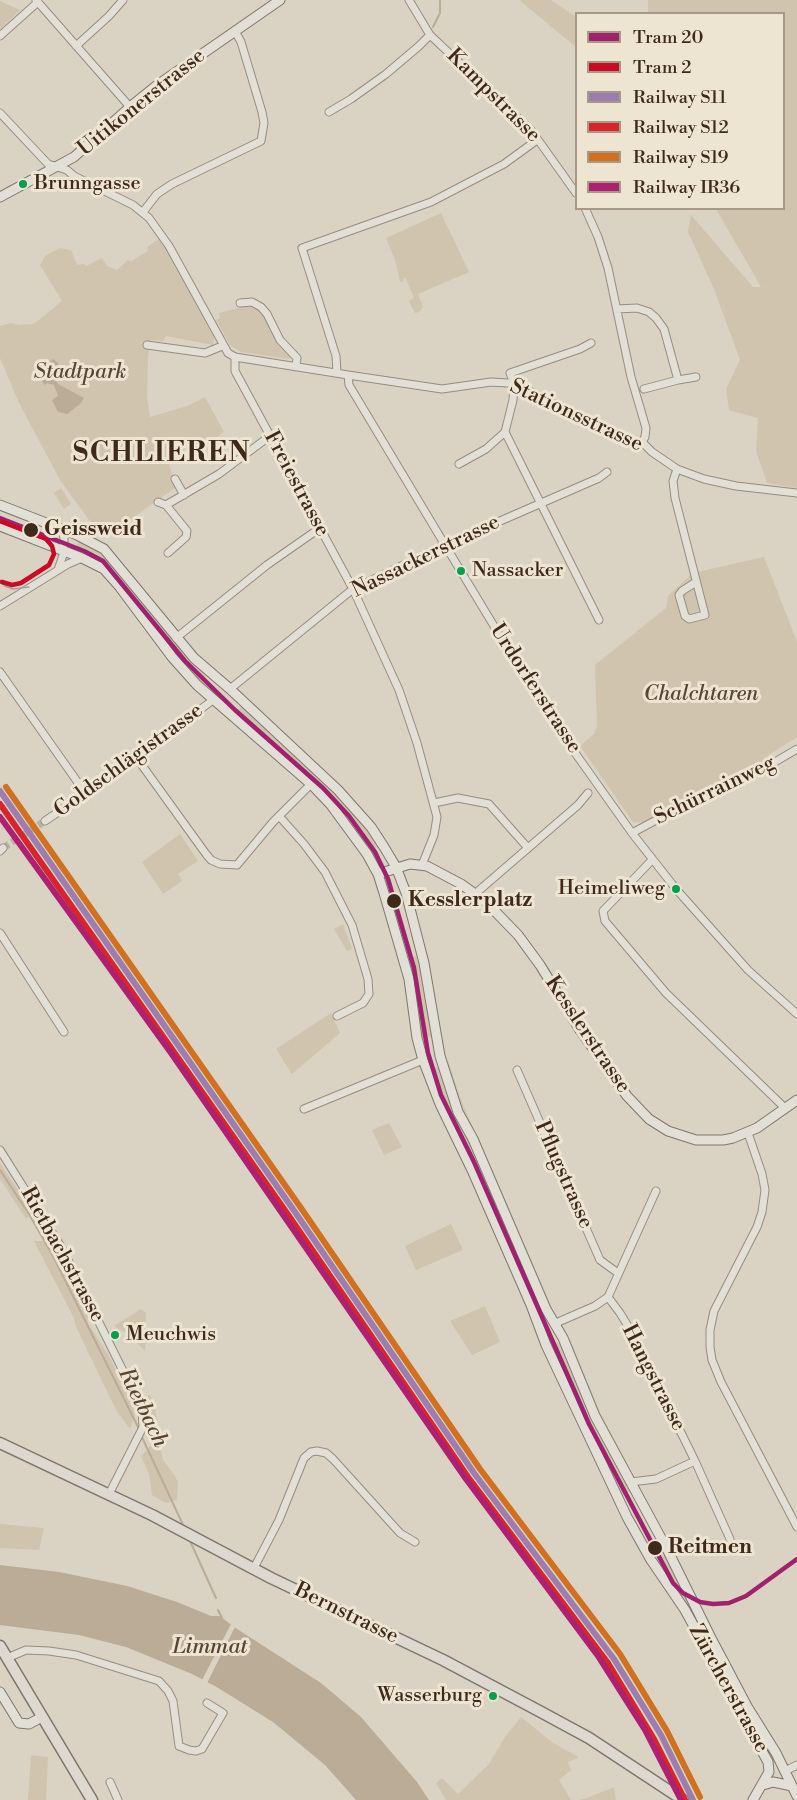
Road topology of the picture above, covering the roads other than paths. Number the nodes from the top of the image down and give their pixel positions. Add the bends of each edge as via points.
1 (123, 0) edge
2 (409, 0) edge
3 (37, 1) edge
4 (275, 1) edge
5 (235, 31) junction
6 (430, 34) junction
7 (0, 36) edge
8 (76, 46) junction
9 (130, 107) junction
10 (329, 112) dead end
11 (0, 113) edge
12 (537, 140) junction
13 (57, 168) junction
14 (575, 191) edge
15 (0, 197) edge
16 (586, 210) edge
17 (143, 212) junction
18 (240, 303) dead end
19 (617, 309) junction
20 (591, 343) dead end
21 (147, 345) dead end
22 (222, 346) junction
23 (235, 357) junction
24 (296, 367) junction
25 (337, 373) junction
26 (348, 375) junction
27 (696, 377) dead end
28 (678, 380) junction
29 (514, 384) junction
30 (644, 389) dead end
31 (506, 432) junction
32 (270, 436) junction
33 (642, 442) junction
34 (459, 464) dead end
35 (676, 469) junction
36 (608, 472) dead end
37 (175, 479) dead end
38 (797, 492) edge
39 (184, 495) junction
40 (158, 502) dead end
41 (541, 503) junction
42 (0, 505) edge
43 (166, 505) junction
44 (0, 526) edge
45 (320, 528) junction
46 (62, 529) junction
47 (445, 545) junction
48 (64, 551) junction
49 (168, 553) dead end
50 (82, 558) junction
51 (58, 570) junction
52 (696, 582) junction
53 (353, 589) junction
54 (0, 606) edge
55 (599, 620) dead end
56 (176, 638) junction
57 (0, 672) edge
58 (230, 689) junction
59 (213, 700) junction
60 (797, 749) edge
61 (136, 758) junction
62 (311, 784) junction
63 (588, 793) dead end
64 (86, 794) junction
65 (434, 803) junction
66 (279, 816) junction
67 (45, 821) tunnel mouth
68 (632, 833) junction
69 (528, 848) junction
70 (652, 860) junction
71 (422, 865) junction
72 (396, 867) junction
73 (378, 874) junction
74 (476, 893) junction
75 (0, 933) edge
76 (797, 1014) edge
77 (337, 1016) dead end
78 (64, 1032) dead end
79 (440, 1056) junction
80 (423, 1060) junction
81 (517, 1070) dead end
82 (797, 1100) edge
83 (785, 1108) junction
84 (304, 1109) dead end
85 (748, 1133) junction
86 (0, 1150) edge
87 (656, 1191) dead end
88 (618, 1274) junction
89 (608, 1297) junction
90 (556, 1323) junction
91 (541, 1330) junction
92 (0, 1443) edge
93 (695, 1461) junction
94 (631, 1482) junction
95 (109, 1494) junction
96 (797, 1527) edge
97 (730, 1539) dead end
98 (415, 1542) dead end
99 (254, 1569) junction
100 (0, 1646) edge
101 (7, 1658) junction
102 (0, 1692) edge
103 (207, 1703) dead end
104 (42, 1717) junction
105 (797, 1765) edge
106 (785, 1771) junction
107 (769, 1772) junction
108 (111, 1782) dead end
109 (763, 1785) junction
110 (792, 1786) junction
111 (797, 1796) edge
112 (92, 1800) edge
113 (118, 1800) edge
114 (683, 1800) edge
115 (753, 1800) edge

1 - 8 street
2 - 6 street, Kampstrasse
3 - 7 street
3 - 8 street
4 - 5 main road, Uitikonerstrasse
5 - 9 main road, Uitikonerstrasse
5 - 17 street via 262,112 261,141 172,184 157,194
6 - 10 street via 386,74
6 - 12 street, Kampstrasse
8 - 9 street
9 - 13 main road, Uitikonerstrasse via 74,158
11 - 13 street via 48,164
12 - 14 street, Kampstrasse
12 - 25 street via 504,164 431,202 302,248 336,356
13 - 15 main road, Uitikonerstrasse
13 - 17 street
16 - 19 street via 608,268
17 - 22 street via 166,241
18 - 24 street via 252,302 261,307 280,340 297,358
19 - 28 street via 643,309 660,323
19 - 33 street via 646,428
20 - 29 street via 510,373
21 - 22 street via 206,353
22 - 23 street
23 - 24 street
23 - 32 street, Freiestrasse via 235,371
24 - 25 street
25 - 26 street
26 - 29 street, Stationsstrasse via 442,389 491,382
26 - 47 street, Urdorferstrasse via 349,385
27 - 28 street
28 - 30 street
29 - 31 street
29 - 33 street, Stationsstrasse via 628,442
31 - 34 street
31 - 41 street
32 - 39 street
32 - 45 street, Freiestrasse
33 - 35 street, Stationsstrasse
35 - 38 street, Stationsstrasse via 719,483
35 - 52 street via 675,498
36 - 41 street, Nassackerstrasse
37 - 39 street
39 - 43 street
40 - 43 street
41 - 47 street, Nassackerstrasse
41 - 55 street
42 - 46 main road, Zürcherstrasse
43 - 49 street via 187,531 186,537
44 - 48 main road, Zürcherstrasse
45 - 53 street, Freiestrasse
45 - 56 street
46 - 48 street
46 - 56 main road, Zürcherstrasse via 110,554
47 - 53 street, Nassackerstrasse
47 - 68 street, Urdorferstrasse via 546,710
48 - 50 main road, Zürcherstrasse
48 - 51 street
50 - 51 street
50 - 59 main road, Zürcherstrasse via 112,577 172,657
51 - 54 street
52 - 52 street via 705,615 689,618 679,595
53 - 58 street, Nassackerstrasse
53 - 65 street, Freiestrasse via 399,690
56 - 58 main road, Zürcherstrasse
57 - 64 street
58 - 59 main road
58 - 72 main road, Zürcherstrasse via 338,790 371,827
59 - 61 street, Goldschlägistrasse
59 - 62 main road, Zürcherstrasse
60 - 68 street, Schürrainweg
61 - 64 street, Goldschlägistrasse
61 - 66 street via 206,855 220,864 237,865
62 - 66 street
62 - 73 main road, Zürcherstrasse via 353,834
63 - 69 street
64 - 67 street, Goldschlägistrasse
65 - 69 street via 458,798 489,804
65 - 71 street, Freiestrasse via 437,827
66 - 77 street via 325,872 352,925 368,979 369,994 363,1003
68 - 70 street, Urdorferstrasse
69 - 74 street
70 - 76 street, Urdorferstrasse via 748,970
70 - 83 street via 603,911 605,921 666,993
71 - 72 main road, Kesslerstrasse
71 - 74 main road, Kesslerstrasse
72 - 73 main road, Kesslerstrasse
72 - 79 main road, Zürcherstrasse via 421,946
73 - 80 main road, Zürcherstrasse via 409,979
74 - 85 main road, Kesslerstrasse via 518,934 580,1030 627,1096 649,1119 678,1136 696,1140 723,1140
75 - 78 street
79 - 80 main road
79 - 90 main road, Zürcherstrasse via 455,1104 546,1309
80 - 84 street
80 - 91 main road, Zürcherstrasse
81 - 88 street, Pflugstrasse via 600,1260
82 - 83 main road, Kesslerstrasse
83 - 85 main road, Kesslerstrasse
85 - 96 street via 762,1174 764,1200 757,1227 714,1311 710,1347 721,1382
86 - 95 street, Rietbachstrasse via 73,1269 143,1415 143,1427
87 - 88 street
88 - 89 street
89 - 90 street
89 - 93 street, Hangstrasse via 620,1312
90 - 91 main road
90 - 94 main road, Zürcherstrasse via 595,1416
91 - 107 main road, Zürcherstrasse via 627,1517 685,1610 765,1756
92 - 95 main road, Bernstrasse
93 - 94 street via 656,1479
93 - 97 street, Hangstrasse
94 - 106 main road, Zürcherstrasse via 748,1708
95 - 99 main road, Bernstrasse
98 - 99 street via 400,1533 333,1459 326,1453 311,1452 304,1458
99 - 114 main road, Bernstrasse via 541,1712 589,1738
100 - 101 main road
101 - 103 street via 31,1649 49,1651 159,1681 173,1701 179,1746 189,1750 202,1749 223,1713
101 - 104 main road
102 - 104 main road via 19,1723 29,1724
104 - 112 main road
105 - 106 street
106 - 107 main road
106 - 110 main road, Zürcherstrasse
107 - 109 main road, Zürcherstrasse
108 - 113 street
109 - 110 main road via 774,1782
109 - 115 main road, Zürcherstrasse
110 - 111 main road, Zürcherstrasse

